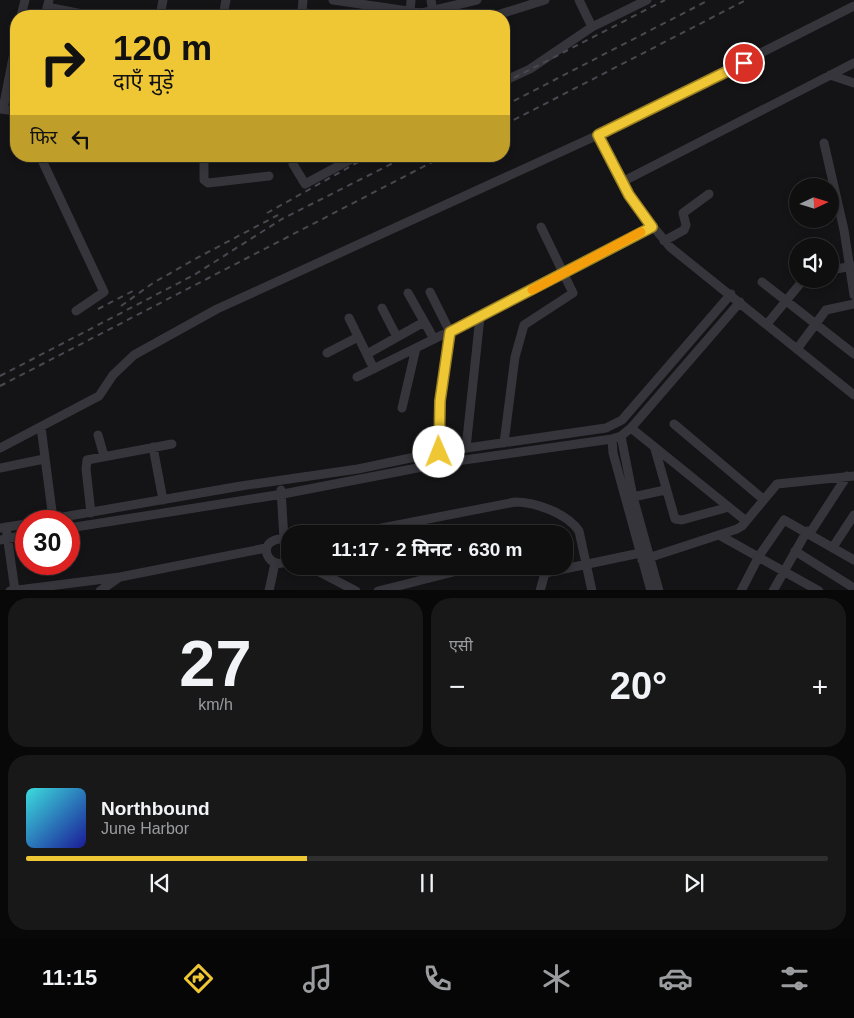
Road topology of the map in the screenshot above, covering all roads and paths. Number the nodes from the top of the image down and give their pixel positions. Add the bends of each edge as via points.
1 (333, 0) edge
2 (477, 0) edge
3 (544, 0) edge
4 (579, 0) edge
5 (647, 0) edge
6 (854, 6) edge
7 (370, 10) edge
8 (440, 10) edge
9 (510, 11) edge
10 (592, 27) junction
11 (854, 63) edge
12 (10, 69) edge
13 (830, 75) junction
14 (510, 78) edge
15 (854, 83) edge
16 (1, 109) edge
17 (598, 135) junction
18 (824, 143) dead end
19 (43, 162) edge
20 (204, 162) edge
21 (293, 162) edge
22 (346, 162) edge
23 (269, 176) dead end
24 (622, 182) junction
25 (709, 194) dead end
26 (540, 227) dead end
27 (652, 227) junction
28 (664, 241) junction
29 (852, 266) edge
30 (839, 268) edge
31 (563, 273) junction
32 (762, 282) dead end
33 (796, 288) edge
34 (430, 292) dead end
35 (408, 293) dead end
36 (731, 294) junction
37 (854, 295) edge
38 (786, 300) junction
39 (740, 302) junction
40 (854, 304) edge
41 (382, 308) dead end
42 (76, 311) dead end
43 (480, 317) junction
44 (348, 318) dead end
45 (424, 322) junction
46 (815, 322) junction
47 (767, 324) junction
48 (450, 332) junction
49 (358, 337) junction
50 (397, 337) junction
51 (434, 339) junction
52 (416, 348) junction
53 (796, 349) junction
54 (327, 354) dead end
55 (367, 354) junction
56 (854, 354) edge
57 (374, 369) junction
58 (357, 377) dead end
59 (854, 394) edge
60 (402, 408) dead end
61 (674, 424) dead end
62 (41, 427) junction
63 (631, 428) junction
64 (98, 435) dead end
65 (617, 438) junction
66 (504, 442) junction
67 (172, 444) dead end
68 (153, 447) junction
69 (0, 448) edge
70 (466, 448) junction
71 (655, 449) junction
72 (439, 452) junction
73 (104, 456) junction
74 (44, 459) junction
75 (0, 468) edge
76 (851, 476) edge
77 (277, 482) junction
78 (666, 490) junction
79 (283, 494) junction
80 (633, 497) junction
81 (764, 499) junction
82 (163, 500) junction
83 (729, 507) junction
84 (52, 510) edge
85 (92, 513) junction
86 (80, 515) edge
87 (854, 515) edge
88 (746, 521) junction
89 (286, 525) edge
90 (397, 525) edge
91 (80, 526) edge
92 (3, 528) edge
93 (808, 532) junction
94 (719, 535) junction
95 (3, 539) edge
96 (281, 541) edge
97 (833, 547) junction
98 (266, 548) junction
99 (795, 551) junction
100 (645, 556) junction
101 (759, 556) junction
102 (853, 556) edge
103 (281, 563) edge
104 (275, 564) junction
105 (587, 564) junction
106 (573, 566) edge
107 (784, 571) junction
108 (326, 575) edge
109 (443, 575) edge
110 (542, 575) edge
111 (120, 577) junction
112 (417, 582) junction
113 (854, 588) edge
114 (13, 590) edge
115 (100, 590) edge
116 (269, 590) edge
117 (356, 590) edge
118 (378, 590) edge
119 (411, 590) edge
120 (540, 590) edge
121 (592, 590) edge
122 (651, 590) edge
123 (659, 590) edge
124 (741, 590) edge
125 (772, 590) edge
126 (819, 590) edge

1 - 7 street
2 - 8 street
3 - 9 street
4 - 10 street
5 - 10 street
6 - 17 street
10 - 14 street via 530,69
11 - 13 street
12 - 16 street
13 - 15 street
13 - 24 street
17 - 24 street
17 - 62 street via 217,309 134,355 99,396
18 - 29 street
19 - 42 street via 104,292
20 - 23 street via 204,180 208,183
21 - 22 street via 305,184
24 - 27 street
25 - 28 street via 683,213 684,230
26 - 31 street
27 - 28 street
27 - 31 street
28 - 36 street
29 - 30 street
29 - 37 street
31 - 43 street
31 - 66 street via 573,290 572,296 527,322 518,340
32 - 38 street
33 - 38 street
34 - 48 street
35 - 45 street
36 - 39 street
36 - 66 street via 622,420 606,428
38 - 46 street
38 - 47 street
39 - 47 street
39 - 63 street
40 - 46 street via 829,309
41 - 50 street
43 - 48 street
43 - 70 street
44 - 49 street
45 - 50 street
45 - 51 street
46 - 53 street
46 - 56 street
47 - 53 street
48 - 51 street
48 - 72 street via 440,401
49 - 54 street
49 - 55 street
50 - 55 street
51 - 52 street
52 - 57 street
52 - 60 street
53 - 59 street
55 - 57 street
57 - 58 street
61 - 81 street
62 - 69 street
62 - 74 street
63 - 65 street
63 - 71 street
64 - 73 street
65 - 79 street via 443,463
65 - 80 street
65 - 100 street via 613,452
66 - 70 street
67 - 68 street
68 - 73 street
68 - 82 street
70 - 72 street
71 - 78 street
71 - 83 street
72 - 77 street
73 - 85 street via 87,460 86,464
74 - 75 street
74 - 84 street
76 - 81 street via 777,484
76 - 93 street
77 - 79 street
77 - 82 street
78 - 80 street
78 - 83 street via 673,516 678,520
79 - 89 street
79 - 91 street
80 - 100 street
81 - 88 street
82 - 85 street
83 - 88 street
85 - 86 street
87 - 97 street
88 - 94 street via 737,529
90 - 105 street via 524,502 575,525
92 - 95 street
93 - 97 street
93 - 99 street
93 - 101 street via 783,520
94 - 100 street
94 - 101 street
95 - 114 street
96 - 98 street via 273,540
97 - 102 street
98 - 104 street via 268,558
98 - 111 street
99 - 107 street
99 - 113 street
100 - 105 street
100 - 122 street
100 - 123 street
101 - 107 street
101 - 124 street
103 - 104 street
104 - 116 street
105 - 106 street
105 - 121 street
107 - 125 street
107 - 126 street
108 - 117 street
109 - 112 street
110 - 120 street
111 - 114 street
111 - 115 street
112 - 118 street
112 - 119 street

